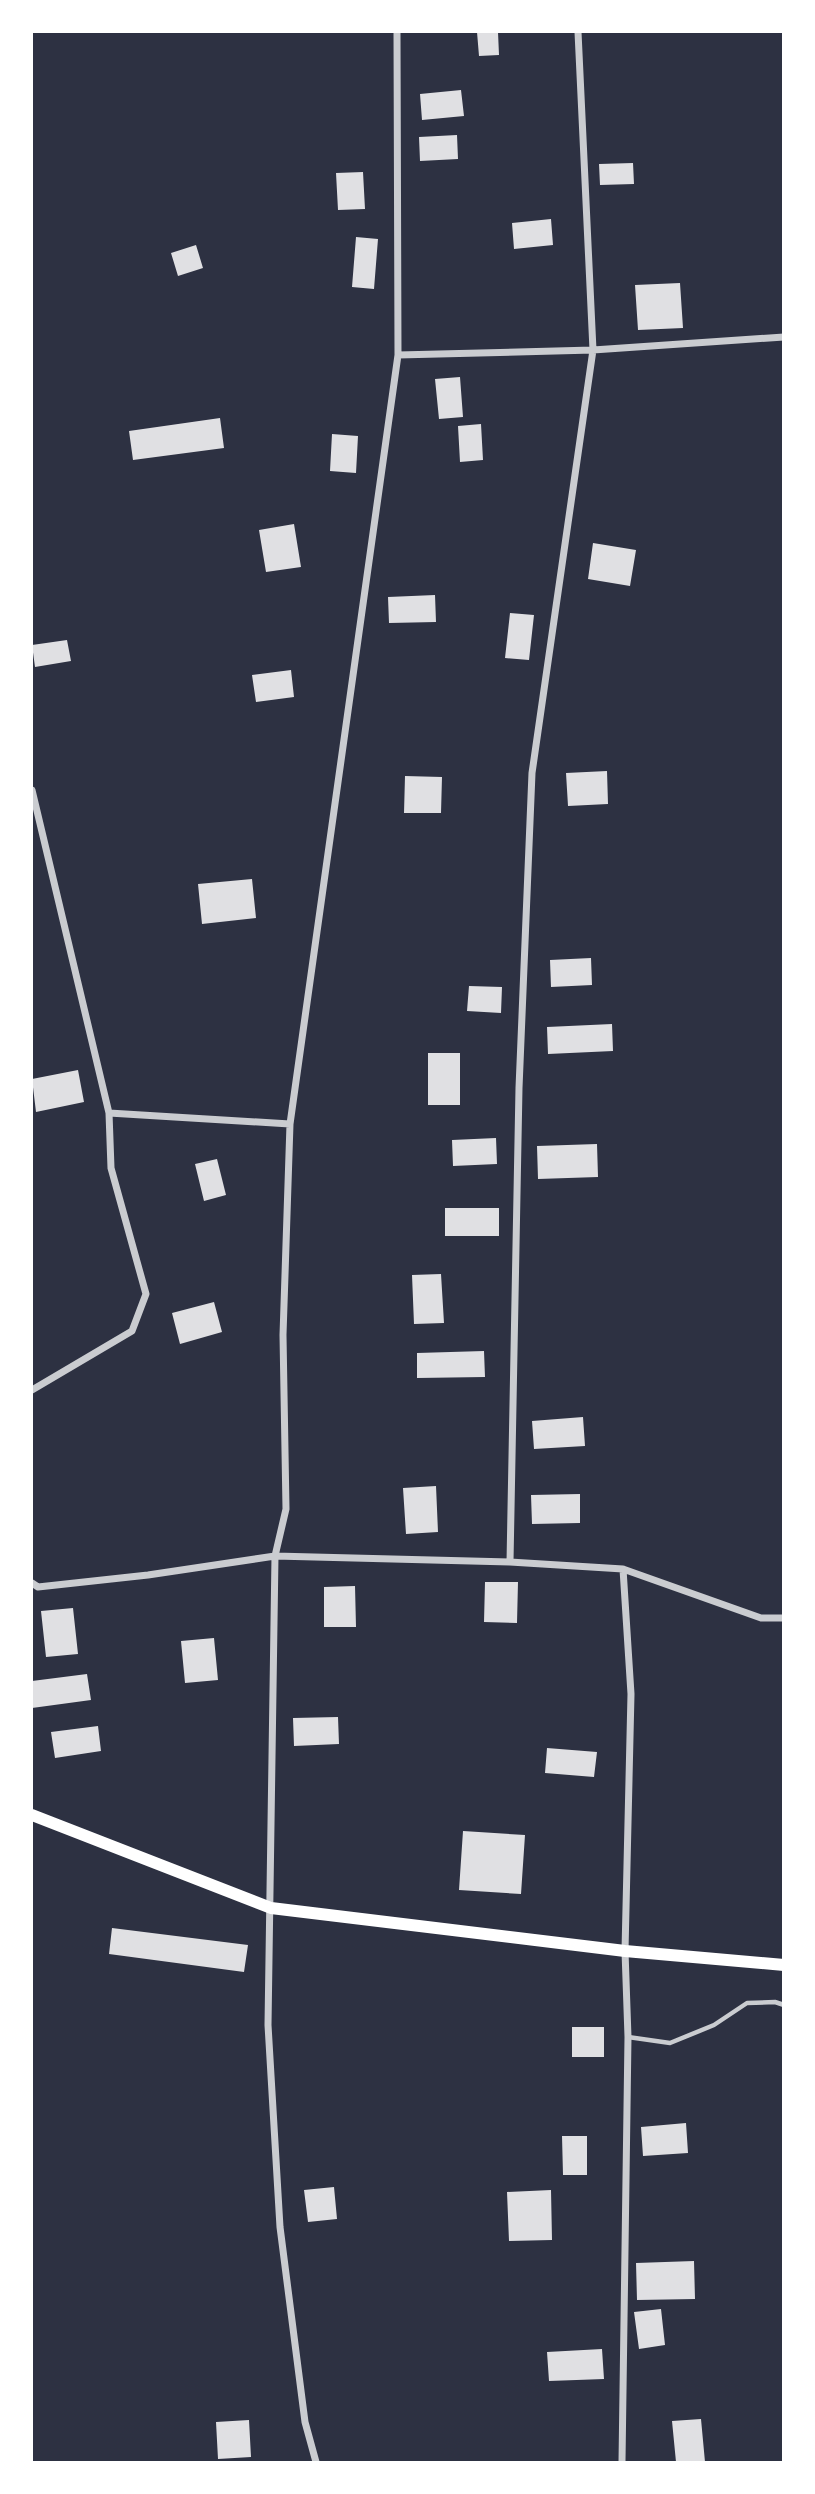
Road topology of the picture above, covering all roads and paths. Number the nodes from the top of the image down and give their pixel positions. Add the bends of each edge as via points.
1 (397, 32) edge
2 (578, 32) edge
3 (783, 337) edge
4 (593, 350) junction
5 (398, 355) junction
6 (32, 790) edge
7 (110, 1114) junction
8 (290, 1124) junction
9 (32, 1390) edge
10 (275, 1556) junction
11 (510, 1562) junction
12 (623, 1569) junction
13 (32, 1583) edge
14 (783, 1618) edge
15 (32, 1815) edge
16 (271, 1908) junction
17 (625, 1951) junction
18 (783, 1965) edge
19 (783, 2005) edge
20 (628, 2037) junction
21 (316, 2462) edge
22 (622, 2462) edge

1 - 5 street
2 - 4 street
3 - 4 street
4 - 5 street
4 - 11 street via 532,773 519,1088
5 - 8 street
6 - 7 street
7 - 8 street
7 - 9 street via 111,1168 146,1294 132,1331
8 - 10 street via 283,1335 286,1509
10 - 11 street
10 - 13 street via 38,1587
10 - 16 street
11 - 12 street
12 - 14 street via 761,1618
12 - 17 street via 631,1694
15 - 16 main road
16 - 17 main road
16 - 21 street via 268,2025 280,2227 305,2422
17 - 18 main road
17 - 20 street
19 - 20 lane via 747,2003 714,2025 670,2043
20 - 22 street

